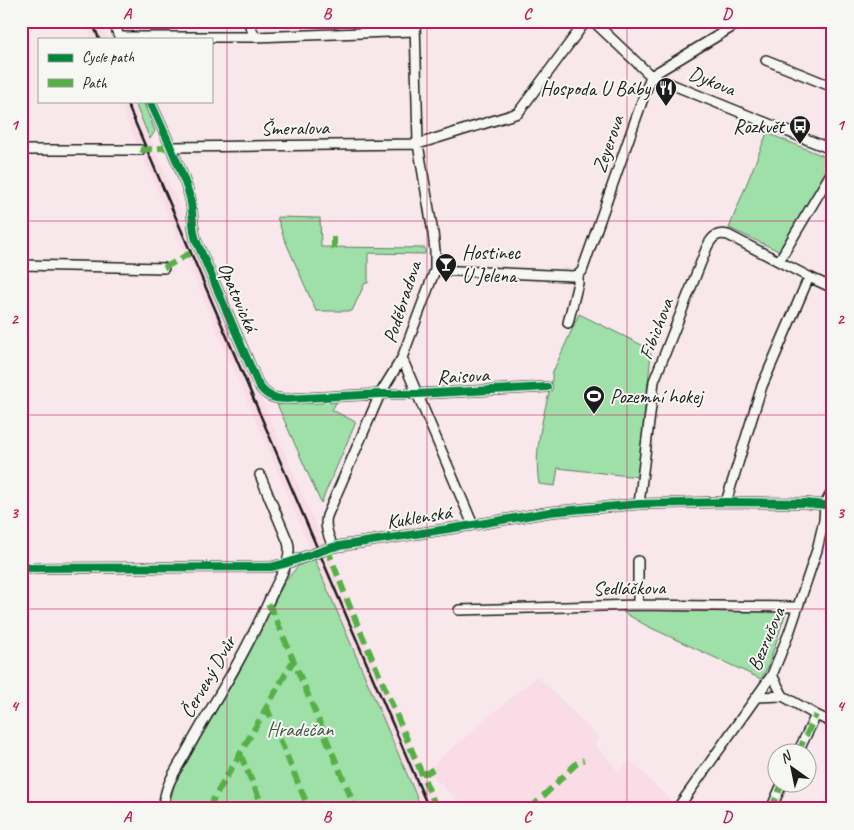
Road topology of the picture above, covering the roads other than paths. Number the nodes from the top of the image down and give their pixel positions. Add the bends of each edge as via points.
1 (113, 21) edge
2 (248, 21) edge
3 (586, 21) edge
4 (593, 21) edge
5 (742, 21) edge
6 (415, 26) edge
7 (255, 37) junction
8 (120, 38) edge
9 (766, 60) dead end
10 (651, 76) junction
11 (833, 87) edge
12 (150, 102) edge
13 (418, 144) junction
14 (172, 147) junction
15 (21, 150) edge
16 (140, 150) dead end
17 (833, 150) edge
18 (833, 170) edge
19 (779, 262) junction
20 (21, 265) edge
21 (164, 268) dead end
22 (435, 270) junction
23 (578, 275) junction
24 (809, 277) junction
25 (833, 288) edge
26 (568, 323) dead end
27 (402, 358) junction
28 (547, 387) dead end
29 (380, 394) junction
30 (416, 394) junction
31 (260, 475) dead end
32 (833, 489) edge
33 (726, 502) junction
34 (639, 504) junction
35 (829, 507) edge
36 (473, 525) junction
37 (333, 547) junction
38 (638, 561) dead end
39 (287, 563) junction
40 (21, 568) edge
41 (638, 605) junction
42 (798, 607) junction
43 (460, 610) dead end
44 (772, 676) junction
45 (783, 696) junction
46 (757, 697) junction
47 (816, 715) junction
48 (833, 724) edge
49 (803, 742) edge
50 (779, 792) edge
51 (164, 809) edge
52 (677, 809) edge
53 (771, 809) edge

1 - 8 street
2 - 7 street
3 - 13 street, Šmeralova via 518,113
4 - 10 street, Dykova
5 - 10 street
6 - 7 street
6 - 13 street, Poděbradova
7 - 8 street
9 - 11 street
10 - 17 street, Dykova
10 - 23 street, Zeyerova
12 - 14 street, Opatovická
13 - 14 street, Šmeralova
13 - 22 street, Poděbradova via 433,234
14 - 29 street, Opatovická via 190,194 196,240 260,387 280,399
15 - 16 street
18 - 19 street
19 - 24 street
19 - 34 street, Fibichova via 728,235 718,234 712,238 654,382
20 - 21 street
22 - 23 street
22 - 27 street, Poděbradova
23 - 26 street, Zeyerova
24 - 25 street
24 - 33 street via 760,391
27 - 29 street, Poděbradova
27 - 30 street
28 - 30 street, Raisova
29 - 30 street, Raisova
29 - 37 street, Poděbradova via 326,520
30 - 36 street
31 - 39 street via 290,548
32 - 35 street, Bezručova
33 - 34 street, Kuklenská
33 - 35 street, Kuklenská via 805,503
34 - 36 street, Kuklenská via 550,512
35 - 42 street, Bezručova
36 - 37 street, Kuklenská
37 - 39 street, Kuklenská
38 - 41 street
39 - 40 street, Kuklenská via 271,568
39 - 51 street, Červený Dvůr via 250,642 167,788
41 - 42 street, Sedláčkova
41 - 43 street, Sedláčkova
42 - 44 street, Bezručova
44 - 45 street
44 - 46 street, Bezručova
45 - 46 street
45 - 47 street
46 - 52 street, Bezručova
47 - 48 street
47 - 49 street
50 - 53 street

